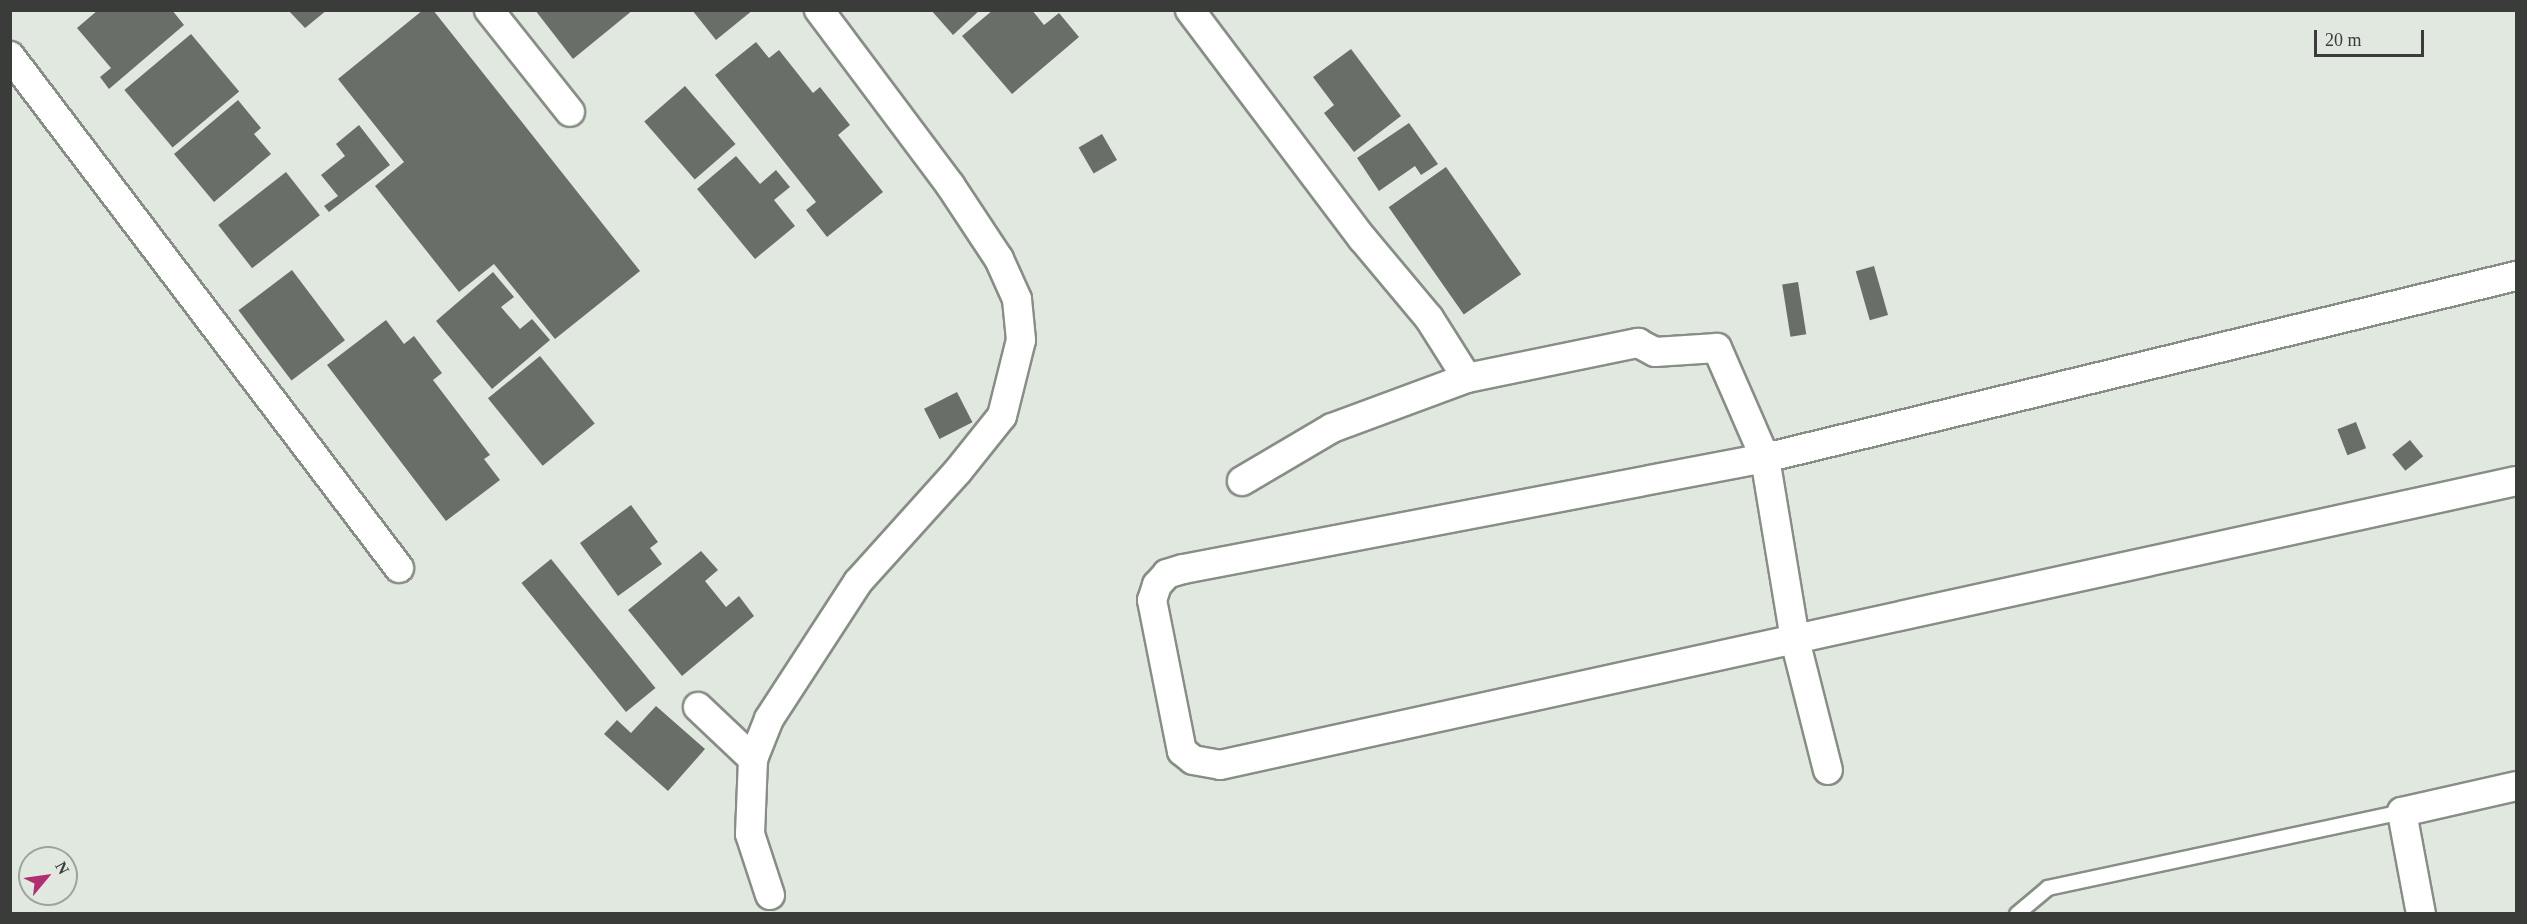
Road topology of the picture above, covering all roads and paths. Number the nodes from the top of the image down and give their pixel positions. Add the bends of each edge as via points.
1 (489, 10) edge
2 (819, 10) edge
3 (1190, 10) edge
4 (10, 56) edge
5 (570, 112) dead end
6 (2517, 276) edge
7 (1467, 378) junction
8 (1765, 458) junction
9 (2517, 481) edge
10 (1242, 482) dead end
11 (399, 568) dead end
12 (1795, 640) junction
13 (698, 707) dead end
14 (753, 759) junction
15 (1828, 771) dead end
16 (2517, 786) edge
17 (2402, 812) junction
18 (770, 895) dead end
19 (2018, 914) edge
20 (2421, 914) edge

1 - 5 street
2 - 14 street via 950,185 999,259 1017,299 1021,340 1002,416 858,582 769,719
3 - 7 street via 1362,238 1429,318
4 - 11 street
6 - 8 street
7 - 8 street via 1638,343 1655,352 1718,348
7 - 10 street via 1332,428
8 - 12 street
8 - 12 street via 1183,568 1167,574 1157,585 1152,600 1182,751 1193,760 1220,765
9 - 12 street
12 - 15 street
13 - 14 street
14 - 18 street via 750,834
16 - 17 street
17 - 19 lane via 2048,888
17 - 20 street

